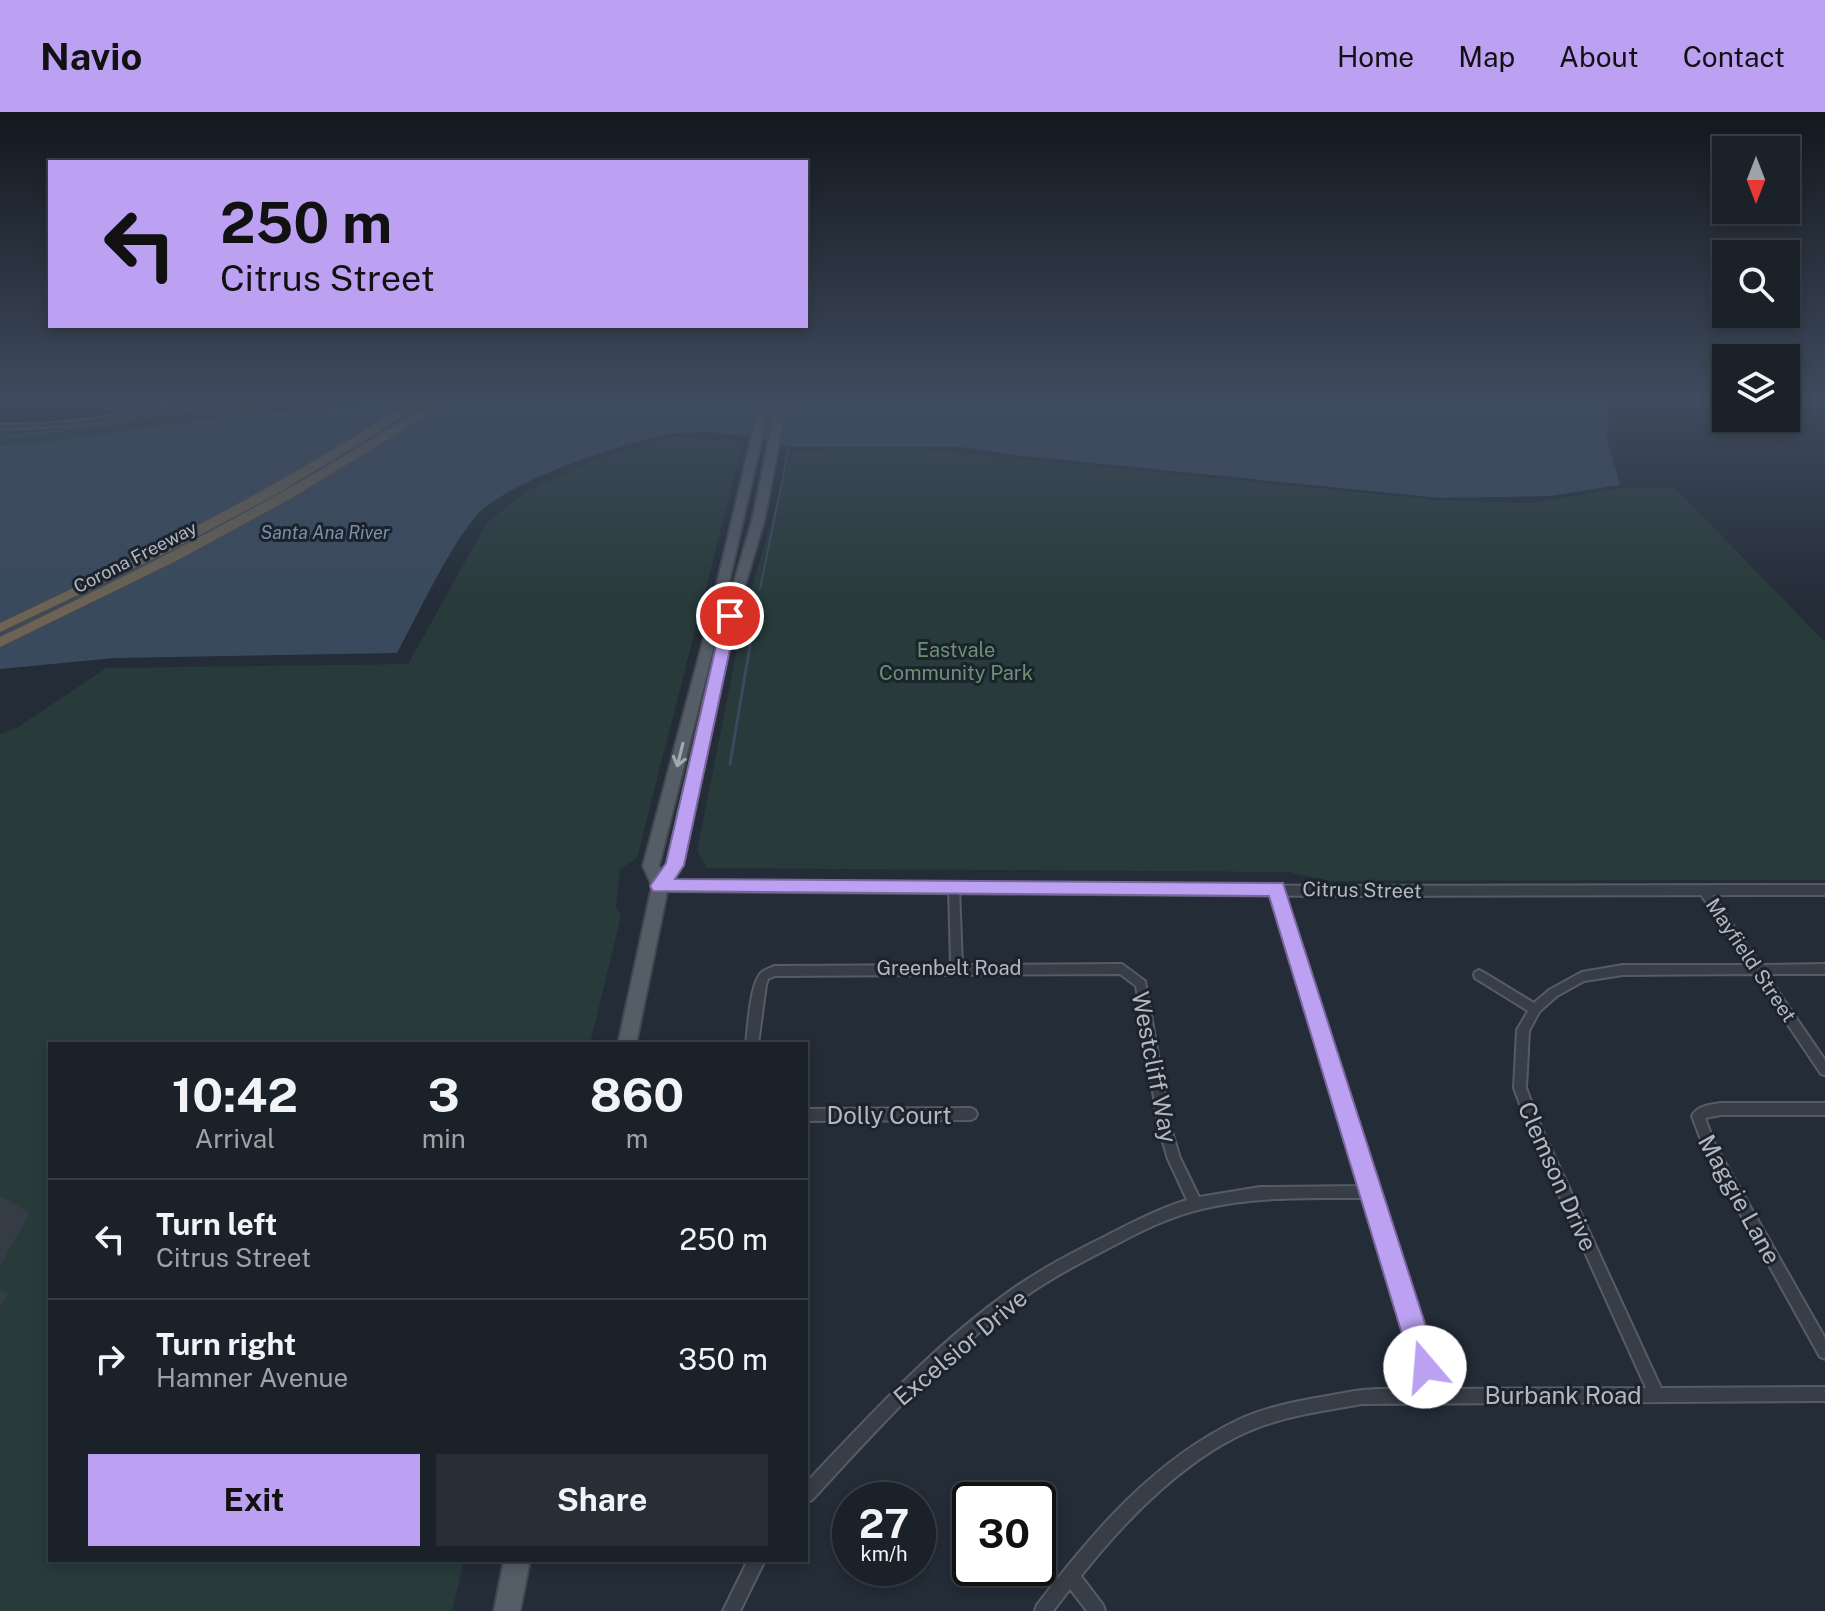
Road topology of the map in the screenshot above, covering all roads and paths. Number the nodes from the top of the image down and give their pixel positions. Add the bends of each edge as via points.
1 (299, 467) edge
2 (311, 467) edge
3 (322, 467) edge
4 (335, 467) edge
5 (750, 467) edge
6 (769, 467) edge
7 (0, 620) edge
8 (0, 628) edge
9 (0, 637) edge
10 (0, 643) edge
11 (660, 886) junction
12 (954, 888) junction
13 (1276, 888) junction
14 (1703, 890) junction
15 (1825, 890) edge
16 (957, 968) junction
17 (1758, 969) junction
18 (1825, 969) edge
19 (1133, 975) joint
20 (1479, 975) dead end
21 (1535, 1009) junction
22 (627, 1042) edge
23 (752, 1042) edge
24 (1825, 1070) edge
25 (1825, 1109) edge
26 (971, 1114) dead end
27 (808, 1115) edge
28 (1370, 1192) junction
29 (1196, 1204) junction
30 (1825, 1352) edge
31 (1656, 1394) junction
32 (1825, 1394) edge
33 (1434, 1396) junction
34 (808, 1492) edge
35 (517, 1562) edge
36 (756, 1562) edge
37 (1070, 1575) junction
38 (507, 1611) edge
39 (731, 1611) edge
40 (1043, 1611) edge
41 (1097, 1611) edge

1 - 7 highway, Corona Freeway via 208,519
2 - 8 highway
3 - 9 highway via 247,513
4 - 10 highway, Corona Freeway via 232,528
5 -> 11 main road via 651,866
6 - 11 main road via 675,865
11 - 12 street, Citrus Street
11 - 22 main road
12 - 13 street, Citrus Street
12 - 16 street
13 - 14 street, Citrus Street
13 - 28 street
14 - 15 street, Citrus Street
14 - 17 street, Mayfield Street
16 - 19 street, Greenbelt Road via 1100,968
16 - 23 street, Greenbelt Road via 787,969 764,976
17 - 18 street
17 - 21 street via 1623,970 1582,977
17 - 24 street, Mayfield Street
19 - 29 street, Westcliff Way via 1144,998 1165,1129
20 - 21 street
21 - 31 street, Clemson Drive via 1523,1030 1520,1088
25 - 30 street, Maggie Lane via 1721,1109 1698,1116 1705,1140
26 - 27 street, Dolly Court
28 - 29 street, Excelsior Drive via 1286,1191
28 - 33 street
29 - 34 street, Excelsior Drive via 1078,1257 1008,1301 943,1356
31 - 32 street, Burbank Road
31 - 33 street, Burbank Road
33 - 37 street, Burbank Road via 1362,1397 1244,1425 1184,1463 1123,1514
35 - 38 main road
36 - 39 street
37 - 40 street, Burbank Road
37 - 41 street

